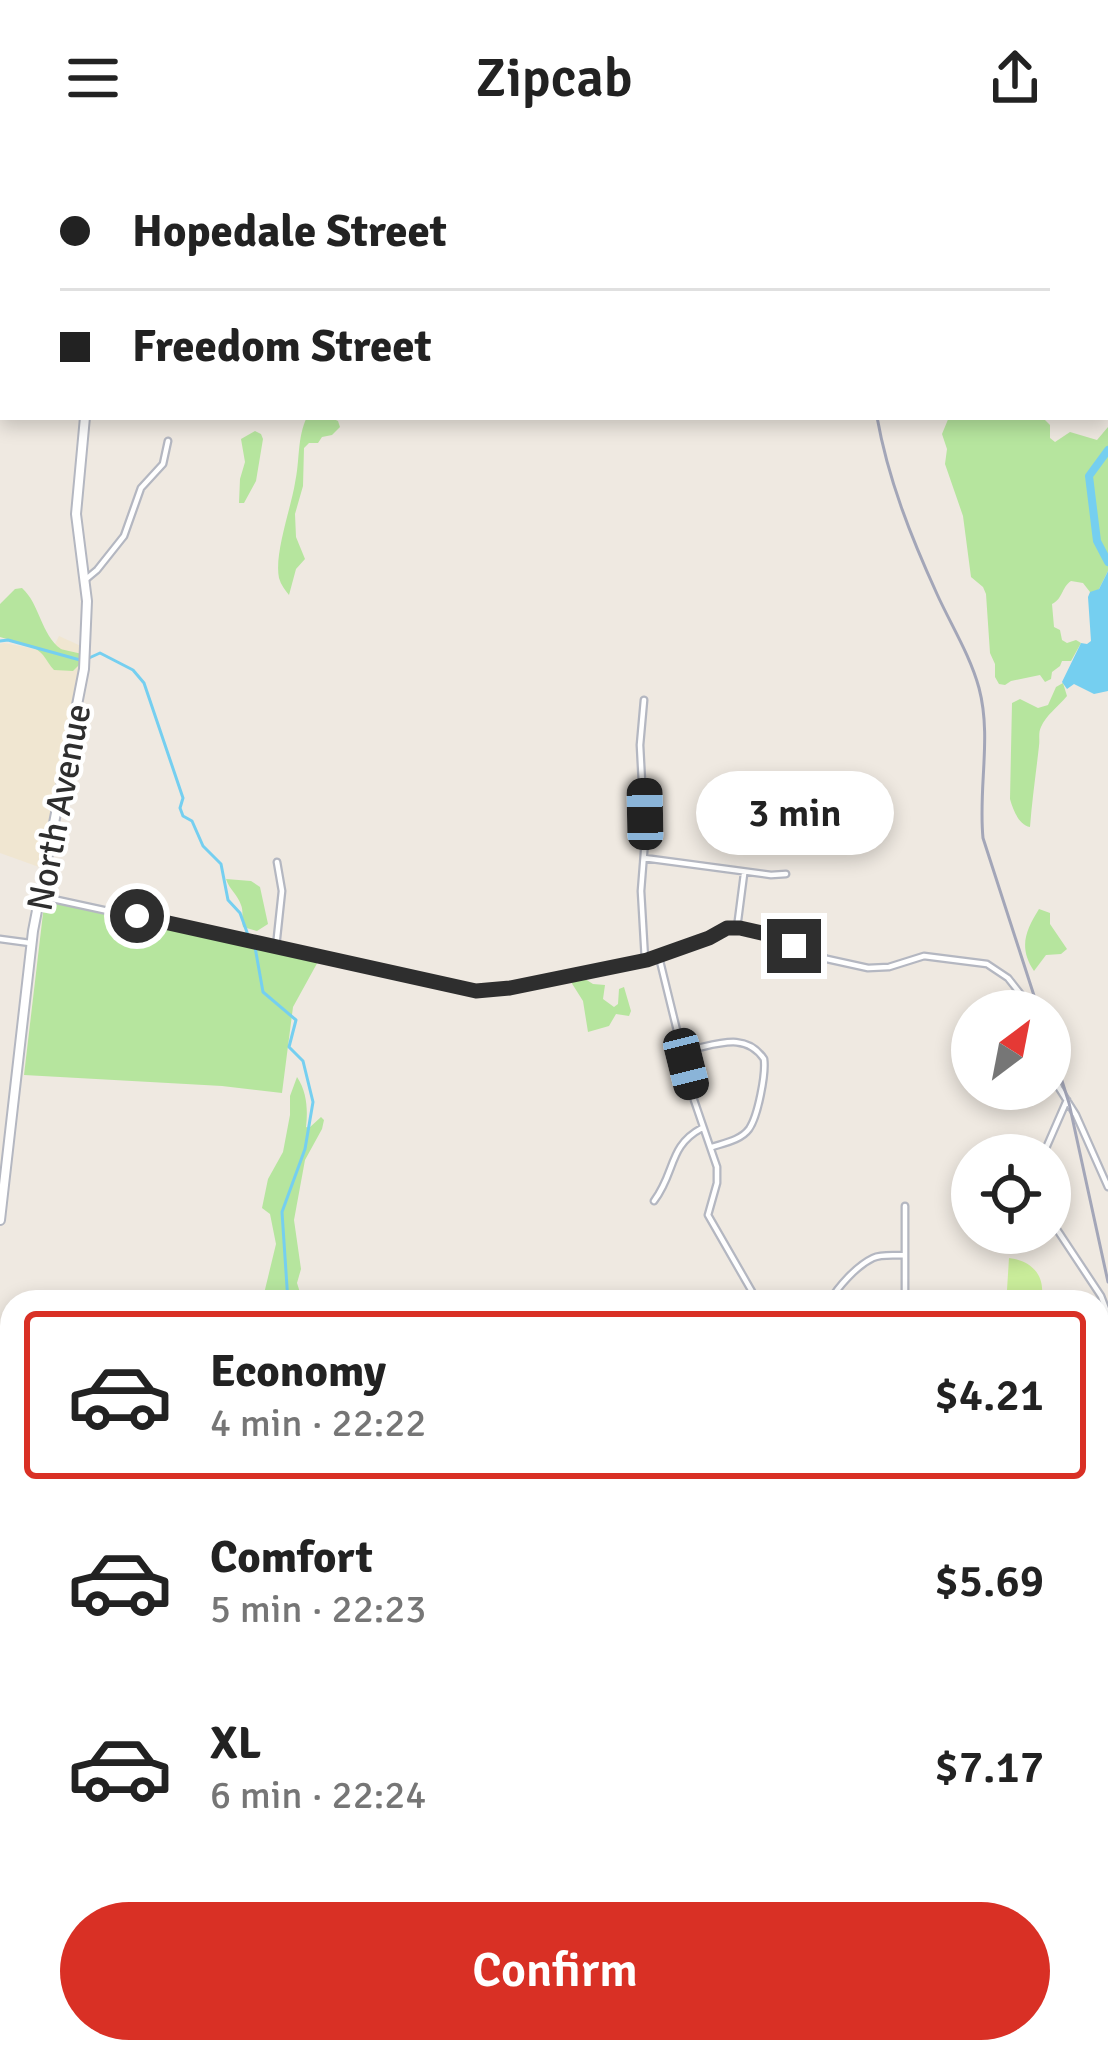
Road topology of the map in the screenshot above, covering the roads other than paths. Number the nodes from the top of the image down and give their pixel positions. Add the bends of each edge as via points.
1 (86, 420) edge
2 (168, 444) dead end
3 (85, 580) junction
4 (644, 700) dead end
5 (644, 858) junction
6 (277, 862) dead end
7 (744, 872) junction
8 (786, 874) dead end
9 (39, 896) junction
10 (737, 928) junction
11 (0, 939) edge
12 (32, 943) junction
13 (276, 947) junction
14 (659, 956) junction
15 (645, 960) junction
16 (1017, 990) edge
17 (682, 1051) junction
18 (1071, 1108) edge
19 (704, 1126) junction
20 (711, 1148) junction
21 (1108, 1187) edge
22 (654, 1201) dead end
23 (904, 1206) dead end
24 (0, 1220) edge
25 (1071, 1251) edge
26 (904, 1256) junction
27 (751, 1290) edge
28 (838, 1290) edge
29 (905, 1290) edge
30 (1097, 1290) edge

1 - 3 main road, North Avenue via 76,518
2 - 3 street via 124,536
3 - 9 main road, North Avenue via 82,685
4 - 5 street
5 - 7 street
5 - 15 street
6 - 13 street
7 - 8 street
7 - 10 street
9 - 12 main road, North Avenue
9 - 13 street
10 - 14 street
10 - 16 street via 868,968 924,956 969,960
11 - 12 street
12 - 24 main road, North Avenue
13 - 15 street via 476,991
14 - 15 street
14 - 17 street
17 - 19 street
17 - 20 street via 742,1041 765,1063 748,1130
18 - 21 street
19 - 20 street
19 - 22 street via 682,1142
20 - 27 street via 718,1178 710,1220
23 - 26 street
25 - 30 street
26 - 28 street via 867,1262
26 - 29 street

